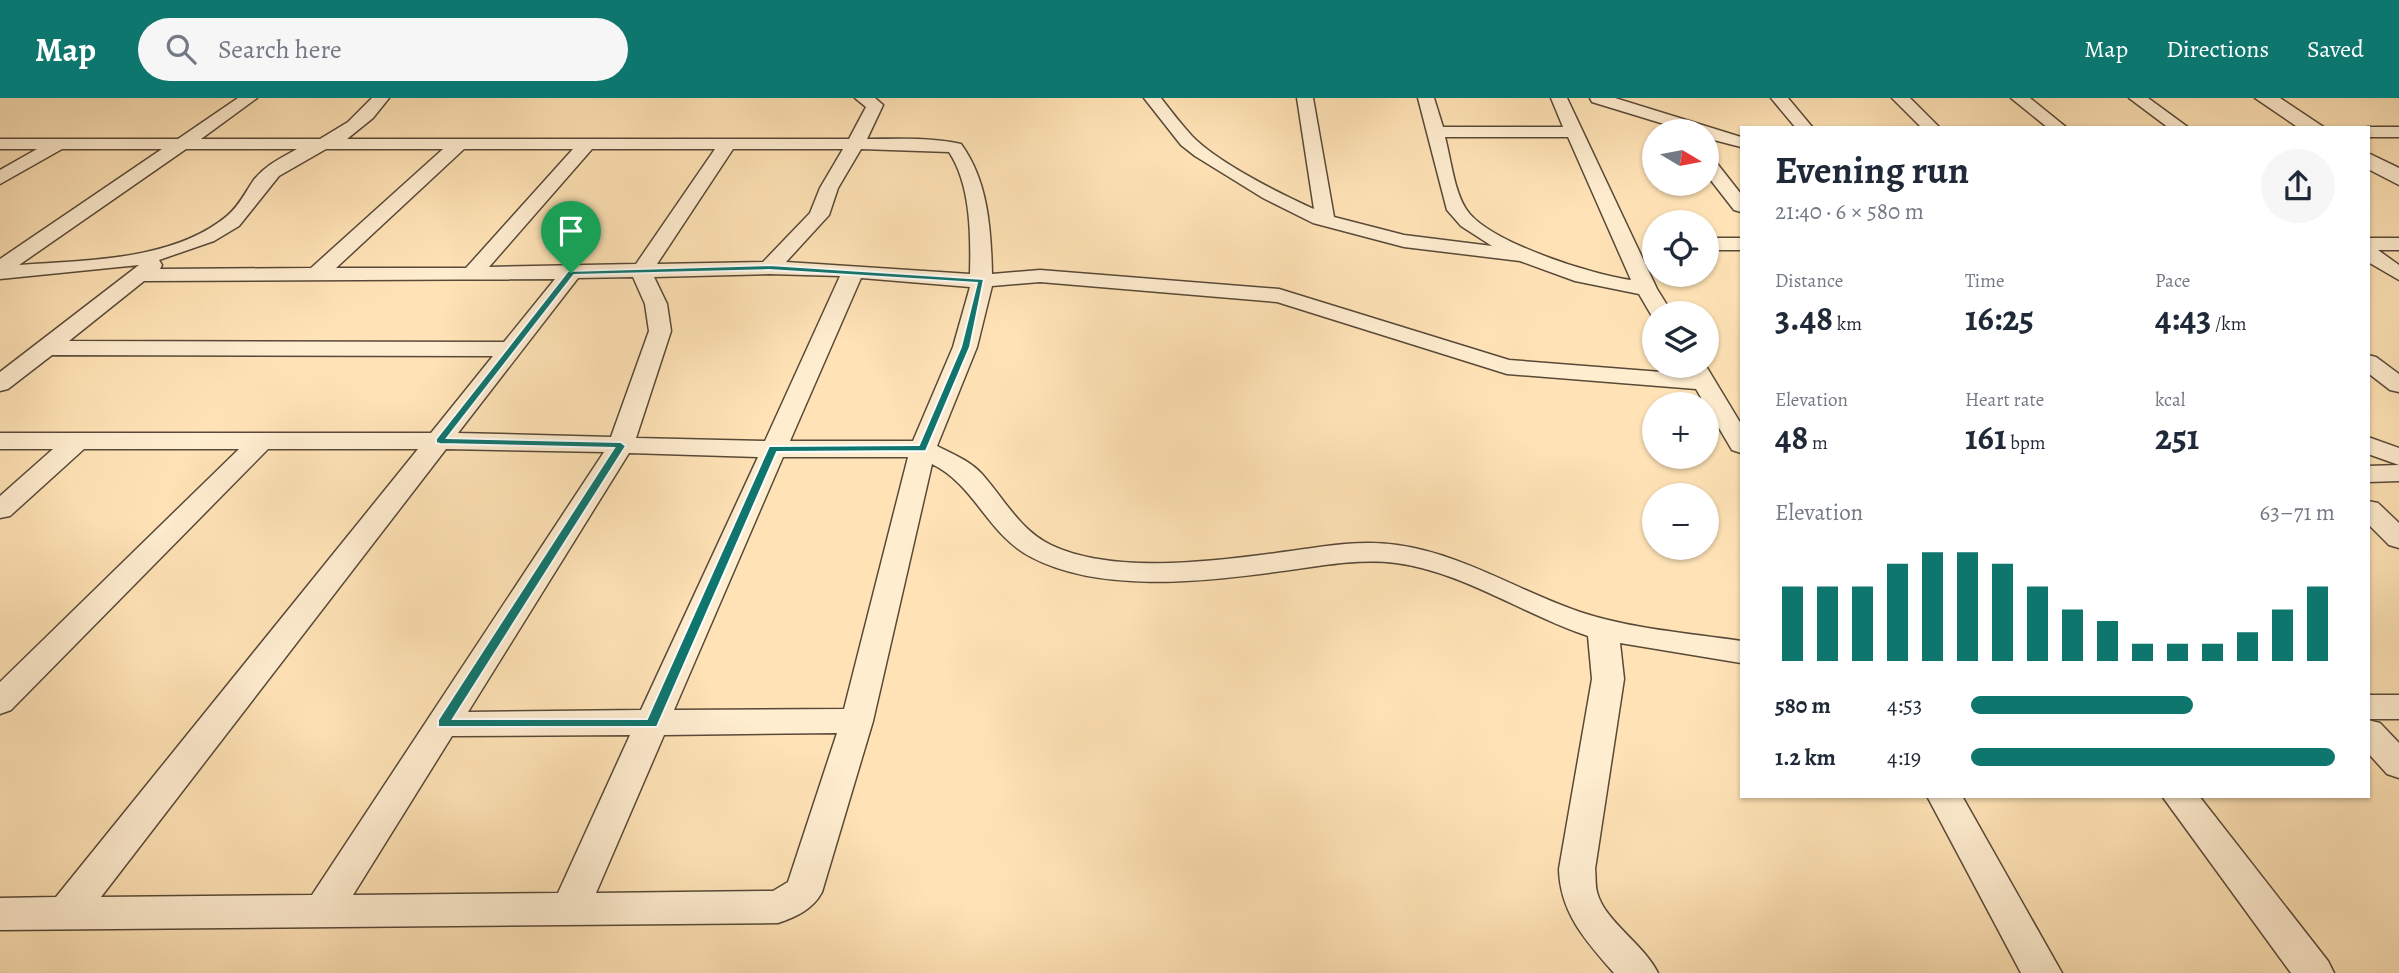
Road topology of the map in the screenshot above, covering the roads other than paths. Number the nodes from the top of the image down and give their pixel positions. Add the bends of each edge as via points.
1 (249, 98) edge
2 (381, 98) edge
3 (863, 98) edge
4 (1152, 98) edge
5 (1305, 98) edge
6 (1426, 98) edge
7 (1559, 98) edge
8 (1598, 98) edge
9 (1660, 98) edge
10 (1779, 98) edge
11 (1900, 98) edge
12 (2019, 98) edge
13 (2137, 98) edge
14 (2265, 98) edge
15 (1657, 119) edge
16 (1674, 119) edge
17 (1803, 126) edge
18 (1931, 126) edge
19 (2056, 126) edge
20 (2178, 126) edge
21 (2312, 126) edge
22 (1438, 132) junction
23 (1576, 132) junction
24 (2370, 132) edge
25 (2399, 132) edge
26 (1719, 136) edge
27 (729, 142) junction
28 (855, 142) junction
29 (1740, 142) edge
30 (460, 143) junction
31 (588, 143) junction
32 (0, 144) edge
33 (180, 144) junction
34 (327, 144) junction
35 (57, 145) junction
36 (0, 178) edge
37 (1719, 178) edge
38 (1740, 205) edge
39 (1325, 219) junction
40 (1628, 244) junction
41 (1642, 244) edge
42 (1719, 244) edge
43 (1740, 244) edge
44 (2370, 244) edge
45 (2399, 244) edge
46 (173, 250) junction
47 (2370, 254) edge
48 (1518, 255) junction
49 (769, 268) junction
50 (0, 271) edge
51 (853, 271) junction
52 (641, 272) junction
53 (571, 273) junction
54 (317, 274) junction
55 (472, 274) junction
56 (2399, 274) edge
57 (139, 275) junction
58 (981, 281) junction
59 (1646, 289) junction
60 (1654, 301) edge
61 (48, 348) junction
62 (512, 349) junction
63 (2370, 363) edge
64 (2396, 381) edge
65 (1704, 382) edge
66 (0, 384) edge
67 (1740, 404) edge
68 (261, 440) junction
69 (0, 441) edge
70 (77, 441) junction
71 (440, 441) junction
72 (1740, 443) edge
73 (621, 446) junction
74 (2370, 446) edge
75 (773, 449) junction
76 (923, 449) junction
77 (2399, 457) edge
78 (2399, 473) edge
79 (2370, 474) edge
80 (0, 510) edge
81 (2370, 511) edge
82 (2399, 539) edge
83 (1603, 630) junction
84 (1740, 652) edge
85 (0, 702) edge
86 (2370, 707) edge
87 (2399, 707) edge
88 (857, 721) junction
89 (443, 724) junction
90 (652, 724) junction
91 (2370, 734) edge
92 (2399, 765) edge
93 (1945, 798) edge
94 (2181, 798) edge
95 (570, 908) junction
96 (323, 910) junction
97 (67, 912) junction
98 (0, 914) edge
99 (1638, 973) edge
100 (2042, 973) edge
101 (2314, 973) edge

1 - 33 street
2 - 34 street via 356,126
3 - 28 street via 874,105
4 - 39 street via 1201,152 1263,191
5 - 39 street
6 - 22 street
7 - 23 street
8 - 15 street
9 - 16 street
10 - 17 street
11 - 18 street
12 - 19 street
13 - 20 street
14 - 21 street
22 - 23 street
22 - 48 street via 1455,209
23 - 40 street
24 - 25 street
26 - 29 street
27 - 28 street
27 - 31 street
27 - 52 street
28 - 49 street via 819,215
28 - 58 street via 955,148 968,165 981,233
30 - 31 street
30 - 34 street
30 - 54 street
31 - 55 street
32 - 35 street
33 - 34 street
33 - 35 street
33 - 50 street
34 - 46 street via 273,172 233,221
35 - 36 street
37 - 38 street
39 - 48 street via 1421,246
40 - 41 street
40 - 59 street
42 - 43 street
44 - 45 street
46 - 50 street via 90,266
46 - 57 street
47 - 56 street
48 - 59 street via 1613,285
49 - 51 street
49 - 52 street
51 - 58 street
51 - 75 street
52 - 53 street
52 - 73 street via 656,304 660,331
53 - 55 street
53 - 62 street
54 - 55 street
54 - 57 street
57 - 61 street
58 - 65 street via 1028,275 1261,293 1303,301 1507,367
58 - 76 street via 965,347
59 - 60 street
61 - 62 street
61 - 66 street
62 - 71 street
63 - 64 street
65 - 67 street
65 - 72 street
68 - 70 street
68 - 71 street
68 - 85 street
69 - 70 street
70 - 80 street
71 - 73 street
71 - 97 street
73 - 75 street
73 - 89 street
74 - 77 street
75 - 76 street
75 - 90 street
76 - 83 street via 971,478 1009,529 1041,551 1097,570 1168,571 1340,554 1397,554 1473,575
76 - 88 street
78 - 79 street
81 - 82 street
83 - 84 street
83 - 99 street via 1608,679 1577,869 1578,892 1591,919
86 - 87 street
88 - 90 street
88 - 95 street via 803,892 793,901 778,907
89 - 90 street
89 - 96 street
90 - 95 street
91 - 92 street
93 - 100 street
94 - 101 street
95 - 96 street
96 - 97 street
97 - 98 street

